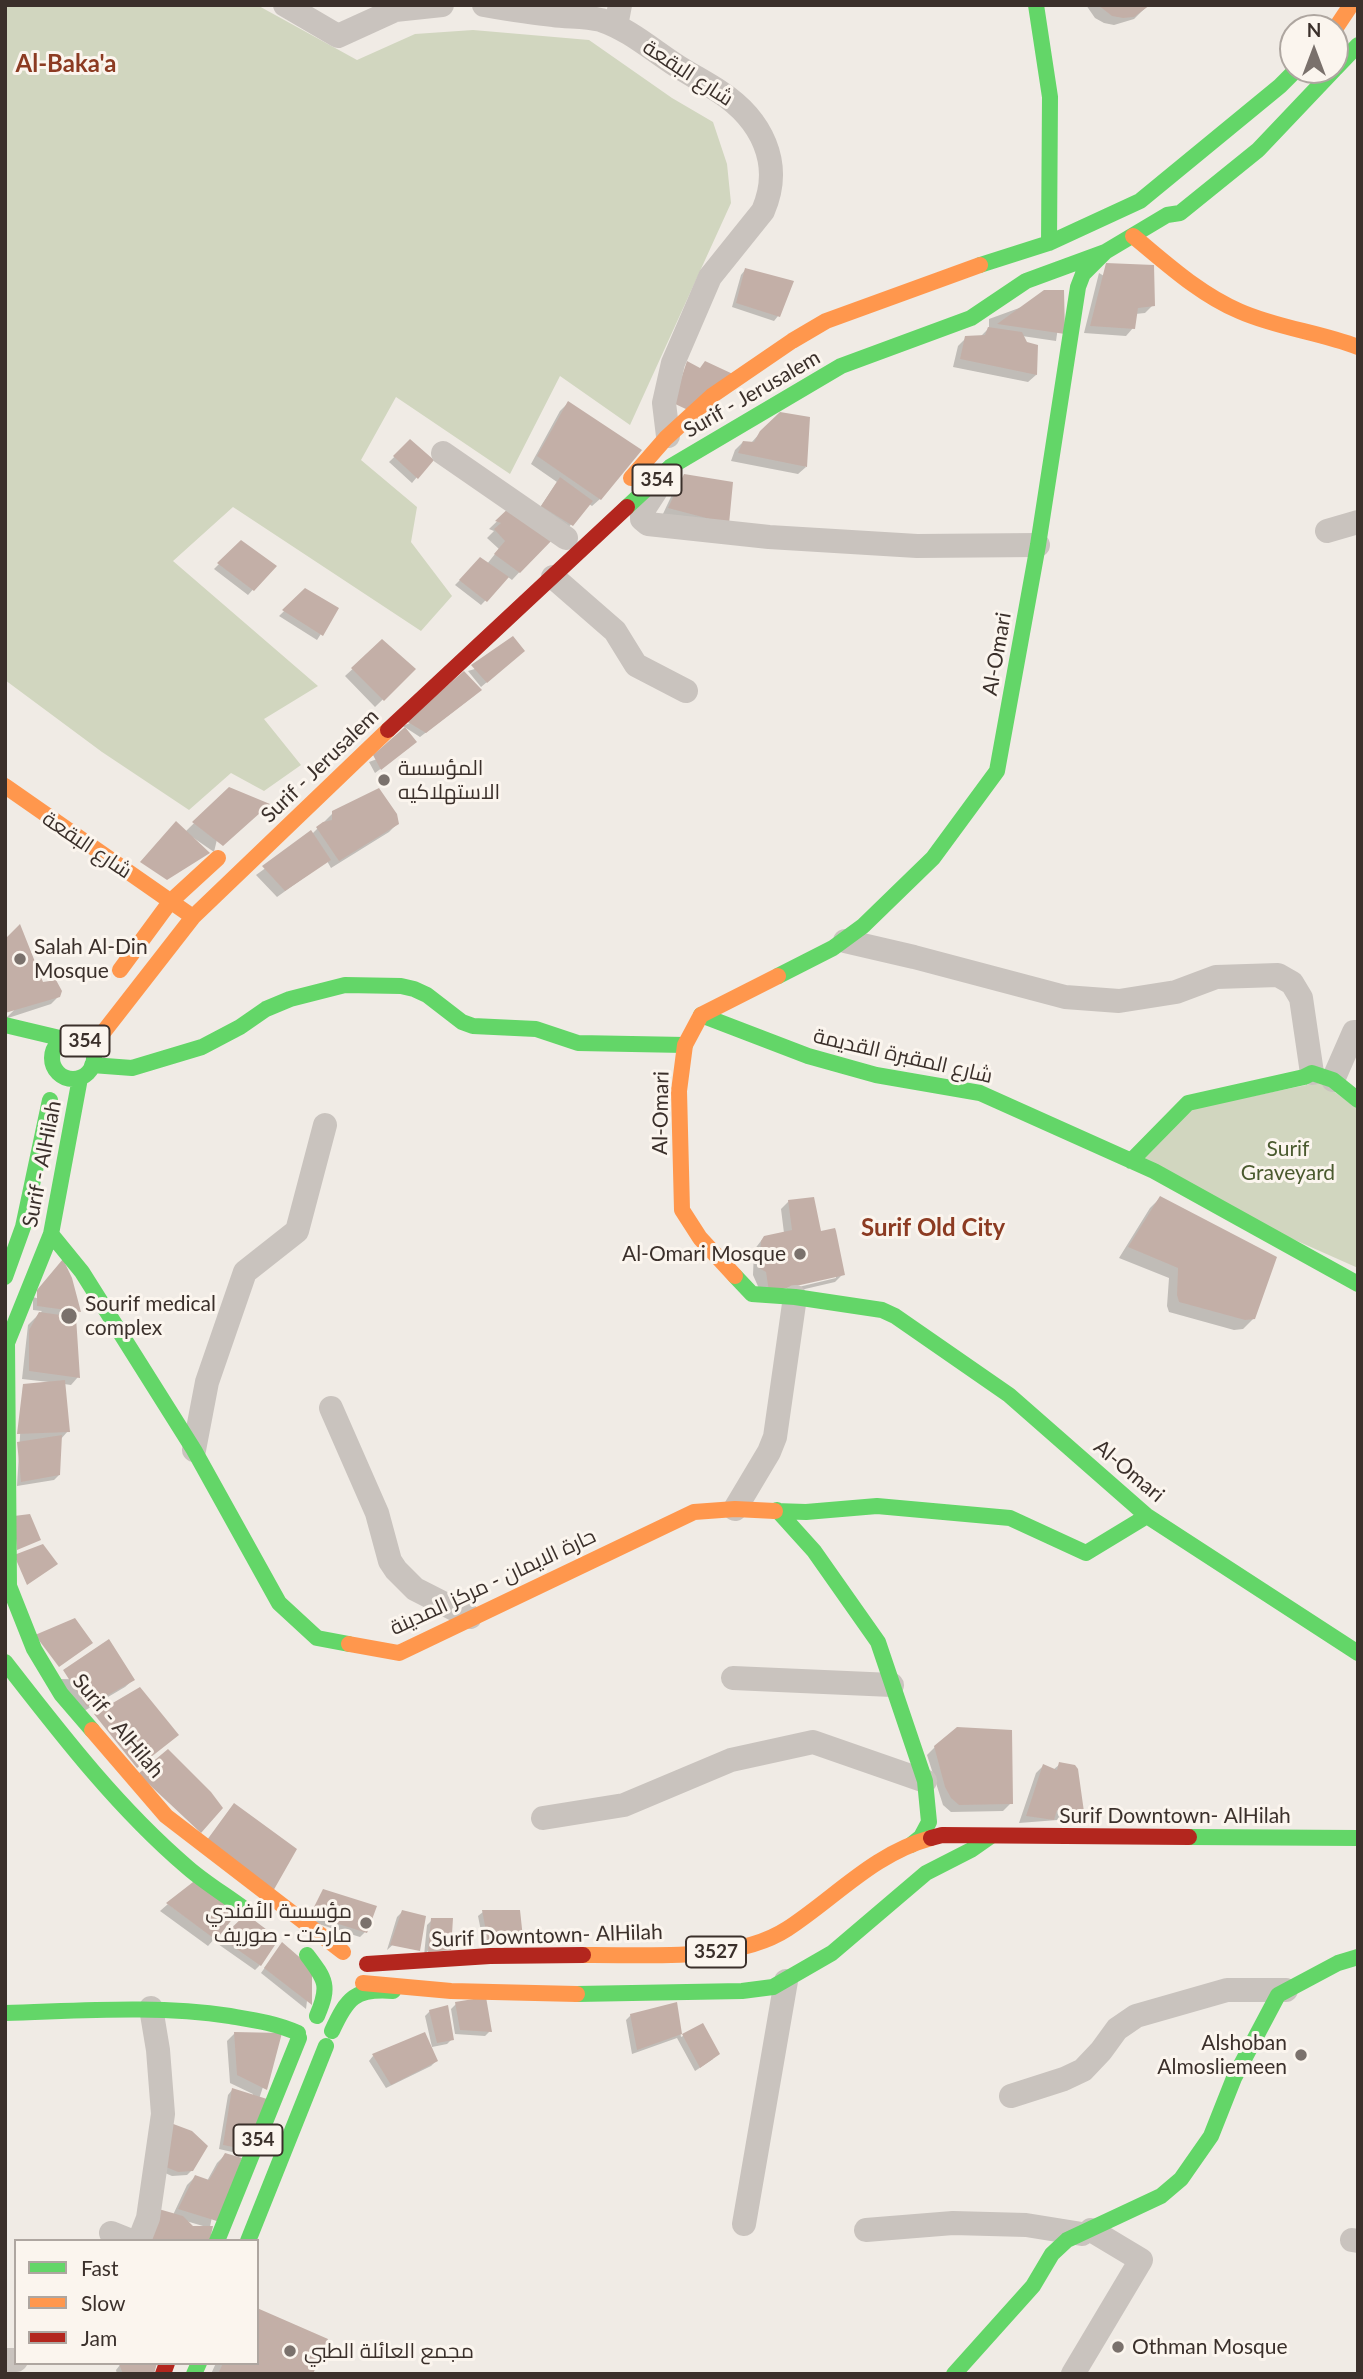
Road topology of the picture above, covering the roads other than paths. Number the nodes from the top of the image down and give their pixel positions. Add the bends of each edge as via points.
1 (285, 5) edge
2 (442, 5) edge
3 (484, 5) edge
4 (1036, 5) edge
5 (618, 16) edge
6 (1282, 84) edge
7 (1322, 84) edge
8 (1167, 215) junction
9 (1133, 236) junction
10 (1049, 243) junction
11 (1105, 252) junction
12 (995, 259) junction
13 (1026, 281) junction
14 (1076, 305) junction
15 (1351, 345) edge
16 (667, 437) junction
17 (699, 449) junction
18 (443, 453) dead end
19 (670, 467) junction
20 (622, 486) dead end
21 (1358, 522) edge
22 (1327, 531) dead end
23 (566, 537) dead end
24 (1038, 545) junction
25 (554, 577) junction
26 (686, 691) dead end
27 (5, 786) edge
28 (230, 847) dead end
29 (170, 902) junction
30 (193, 917) junction
31 (845, 941) junction
32 (108, 985) dead end
33 (701, 1015) junction
34 (5, 1025) edge
35 (1358, 1032) edge
36 (5, 1033) edge
37 (71, 1035) junction
38 (685, 1045) junction
39 (91, 1048) junction
40 (44, 1058) junction
41 (92, 1065) junction
42 (1322, 1077) junction
43 (80, 1078) junction
44 (1358, 1100) edge
45 (326, 1125) dead end
46 (1131, 1161) junction
47 (31, 1188) junction
48 (5, 1221) edge
49 (51, 1234) junction
50 (5, 1276) edge
51 (1358, 1284) edge
52 (795, 1297) junction
53 (331, 1408) dead end
54 (194, 1450) junction
55 (735, 1509) junction
56 (777, 1510) junction
57 (1147, 1516) junction
58 (470, 1617) junction
59 (1358, 1653) edge
60 (5, 1661) edge
61 (733, 1678) dead end
62 (892, 1685) junction
63 (925, 1781) junction
64 (543, 1818) dead end
65 (992, 1835) junction
66 (1358, 1838) edge
67 (911, 1845) junction
68 (253, 1915) dead end
69 (310, 1926) junction
70 (342, 1934) dead end
71 (377, 1948) dead end
72 (343, 1952) junction
73 (1358, 1957) edge
74 (407, 1961) junction
75 (367, 1964) junction
76 (330, 1967) junction
77 (786, 1981) junction
78 (363, 1983) junction
79 (340, 1987) junction
80 (1286, 1990) junction
81 (451, 1991) junction
82 (151, 2008) junction
83 (5, 2013) edge
84 (316, 2028) junction
85 (1011, 2096) dead end
86 (744, 2224) dead end
87 (866, 2230) dead end
88 (1087, 2232) junction
89 (140, 2239) edge
90 (218, 2239) edge
91 (249, 2239) edge
92 (954, 2374) edge
93 (1073, 2374) edge

1 - 2 street via 338,36 395,10
3 - 5 street, شارع البقعة via 598,19
4 - 10 main road via 1050,97
5 - 16 street, شارع البقعة via 736,104 762,134 771,160 771,187 763,211 710,277 673,363 664,403
6 - 10 main road, Surif - Jerusalem / 354 via 1140,201
7 - 8 main road, Surif - Jerusalem / 354 via 1258,150 1180,214
8 - 9 main road, Surif - Jerusalem / 354
8 - 10 main road via 1074,254 1057,252
9 - 11 main road, Surif - Jerusalem / 354
9 - 15 main road via 1208,296 1253,317
10 - 12 main road, Surif - Jerusalem / 354
10 - 13 main road via 1048,263
11 - 13 main road, Surif - Jerusalem / 354
11 - 14 main road, Al-Omari via 1081,276
12 - 13 main road via 1028,262 1032,272
12 - 16 main road, Surif - Jerusalem / 354 via 826,321 713,395
13 - 14 main road via 1063,286
13 - 17 main road, Surif - Jerusalem / 354 via 971,318 841,366
14 - 24 main road, Al-Omari
16 - 17 main road via 664,450 671,455
16 - 20 main road, Surif - Jerusalem / 354
17 - 19 main road, Surif - Jerusalem / 354
18 - 23 street
19 - 24 street via 642,512 648,524 917,546
19 - 25 main road, Surif - Jerusalem / 354
21 - 22 street
24 - 31 main road, Al-Omari via 997,771 933,858
25 - 26 street via 615,631 636,665
25 - 30 main road, Surif - Jerusalem / 354
27 - 29 main road, شارع البقعة
28 - 29 main road
29 - 30 main road, شارع البقعة
29 - 32 main road
30 - 39 main road, Surif - Jerusalem / 354
31 - 33 main road, Al-Omari
31 - 42 street via 1065,997 1119,1001 1176,992 1216,977 1278,975 1292,983 1301,998
33 - 38 main road, Al-Omari
33 - 46 main road, شارع المقبرة القديمة via 808,1056 876,1075 981,1093
34 - 37 main road
35 - 42 street
36 - 40 main road
37 - 39 main road, 354
37 - 40 main road, 354
38 - 41 main road via 578,1043 536,1029 473,1026 414,989 345,985 265,1009 202,1047 132,1068
38 - 52 main road, Al-Omari via 679,1091 682,1210 700,1238 752,1293
39 - 41 main road, 354
40 - 43 main road, 354 via 67,1078
40 - 47 main road, Surif - AlHilah
41 - 43 main road, 354
42 - 44 main road
42 - 46 main road via 1188,1103
43 - 49 main road, Surif - AlHilah / 354
45 - 54 street via 297,1231 245,1272 206,1382
46 - 51 main road, شارع المقبرة القديمة
47 - 48 street via 21,1187 12,1223
47 - 49 main road, حارة الايمان - مركز المدينة via 30,1211
47 - 50 main road, Surif - AlHilah
49 - 54 main road, حارة الايمان - مركز المدينة via 82,1272
49 - 69 main road, Surif - AlHilah / 354 via 8,1343 9,1586 34,1648 61,1694 166,1816
52 - 55 street via 775,1437
52 - 57 main road, Al-Omari via 895,1316 1009,1395
53 - 58 street via 377,1513 390,1561 415,1589
54 - 58 main road, حارة الايمان - مركز المدينة via 279,1603 317,1638 399,1653
55 - 56 main road, حارة الايمان - مركز المدينة
55 - 58 main road, حارة الايمان - مركز المدينة via 694,1512
56 - 57 main road, حارة الايمان - مركز المدينة via 877,1506 1010,1518 1086,1553
56 - 62 main road via 814,1551 878,1642
57 - 59 main road, Al-Omari
60 - 68 main road via 76,1754 134,1815 187,1867
61 - 62 street
62 - 63 main road
63 - 64 street via 813,1742 732,1760 624,1805
63 - 67 main road via 929,1822
65 - 66 main road, Surif Downtown- AlHilah / 3527
65 - 67 main road, Surif Downtown- AlHilah / 3527 via 942,1835
65 - 77 main road, 3527 via 926,1873 832,1953
67 - 74 main road, Surif Downtown- AlHilah / 3527 via 878,1860 779,1933 736,1949
69 - 70 main road
69 - 72 main road, 354
71 - 74 main road via 383,1955
72 - 75 main road, 354 via 357,1952
72 - 76 main road
73 - 80 main road
74 - 75 main road, 3527
75 - 78 main road
76 - 79 main road
76 - 84 main road, 354 via 302,1951 327,1984
77 - 81 main road, 3527 via 728,1992
77 - 86 street
78 - 79 main road via 353,1989
78 - 81 main road, 3527
79 - 84 main road, 354
80 - 85 street via 1227,1990 1136,2016 1117,2029 1083,2070
80 - 88 main road via 1270,2007 1211,2136 1181,2179 1167,2193
81 - 84 main road, 3527 via 422,1995 363,1991
82 - 83 main road
82 - 84 main road via 289,2013
82 - 89 street via 163,2113 148,2218
84 - 90 main road, 354
84 - 91 main road, 354
87 - 88 street via 953,2223
88 - 92 main road via 1059,2246 1033,2286
88 - 93 street via 1141,2260

